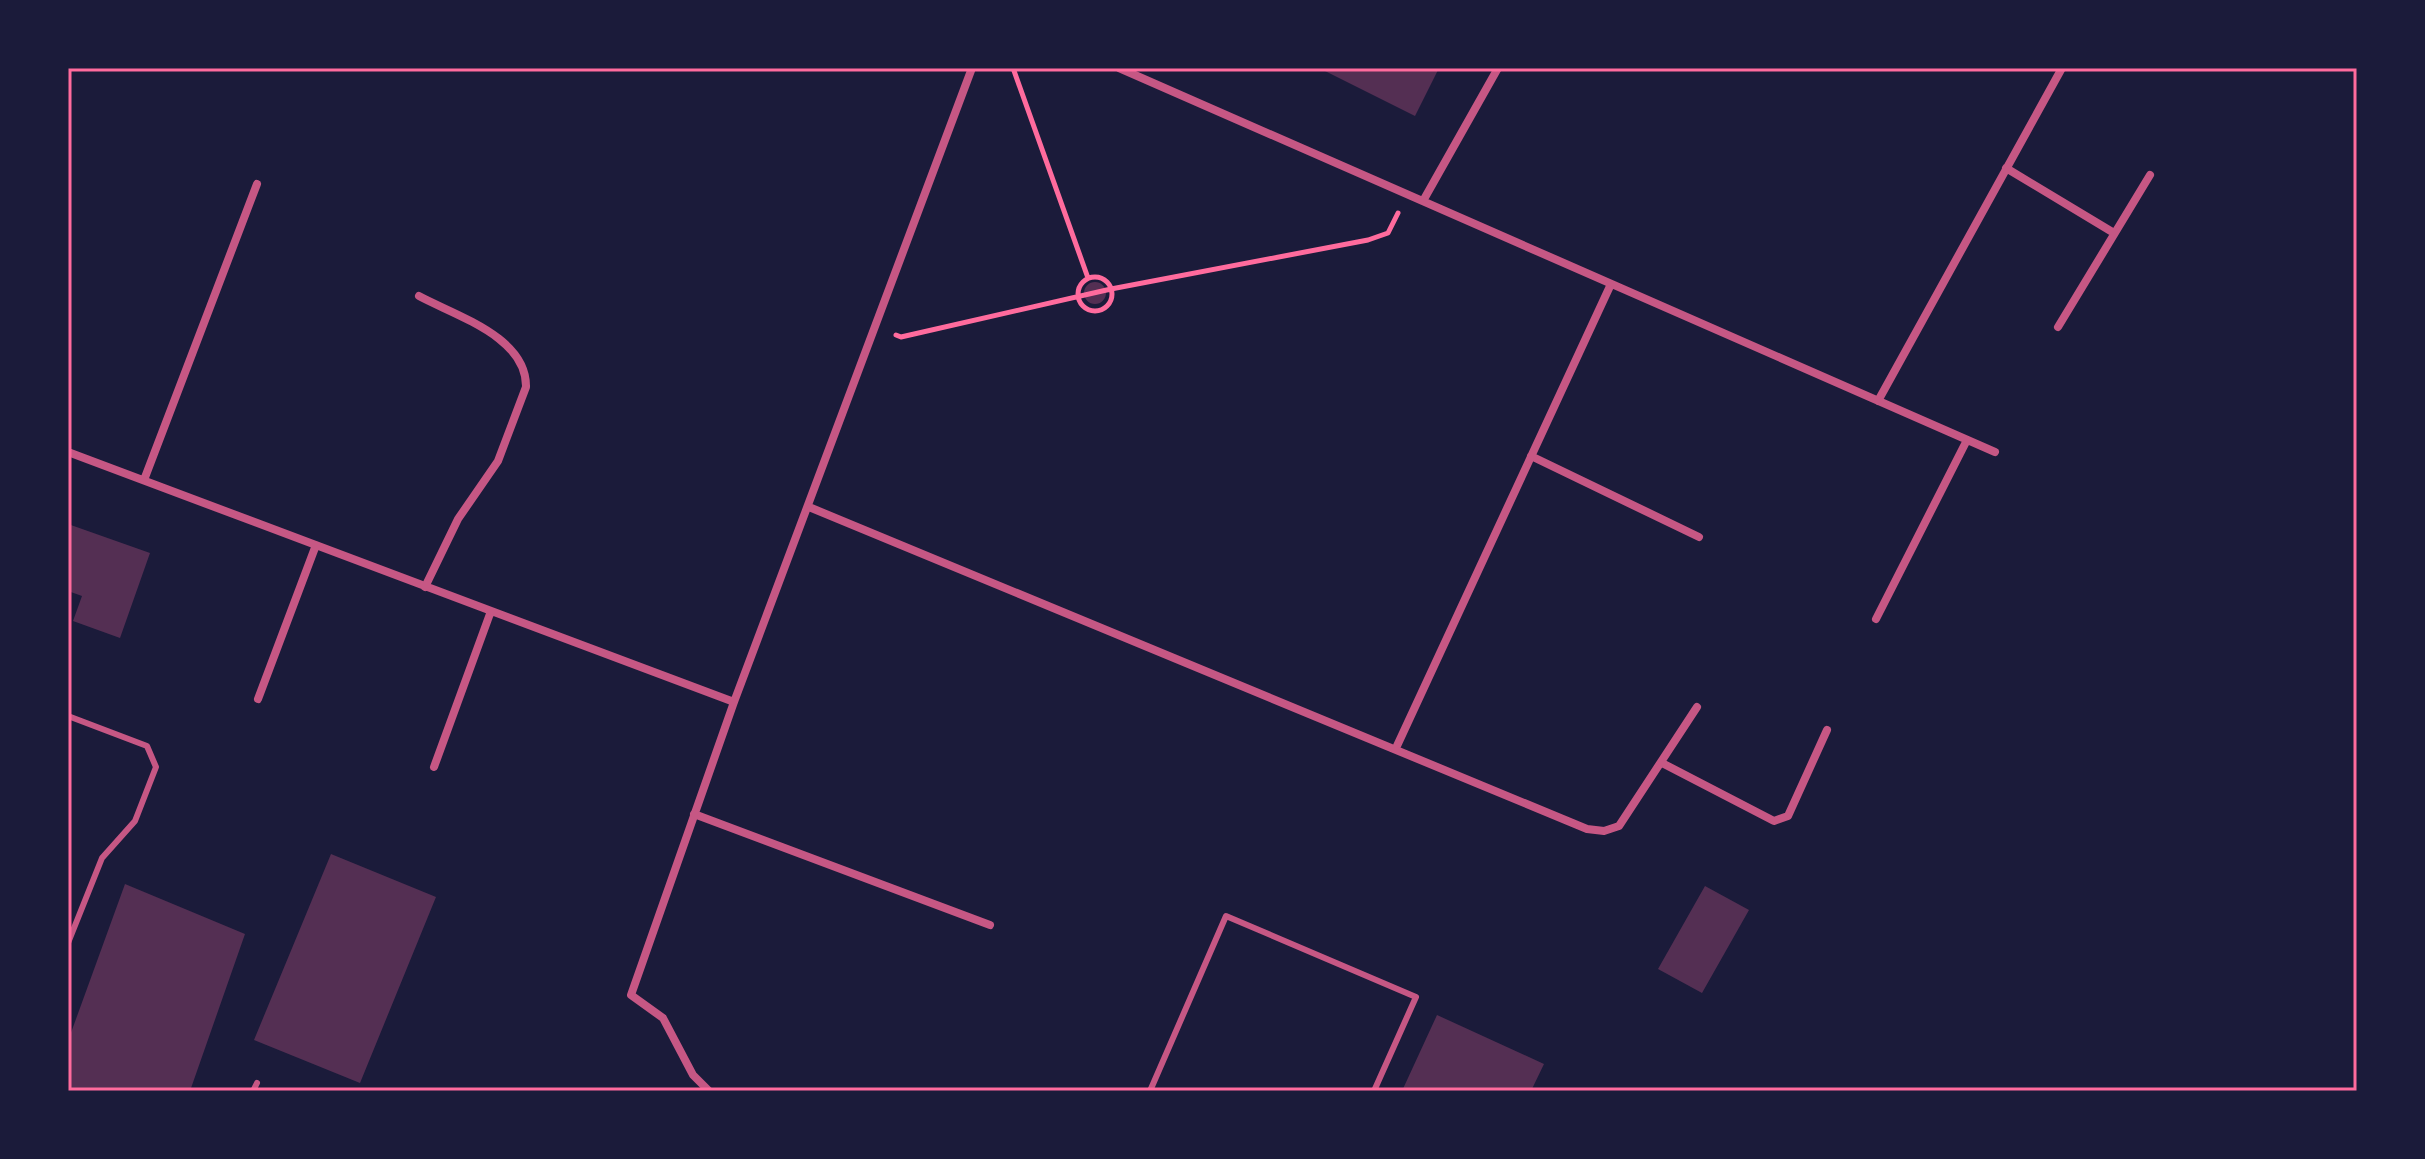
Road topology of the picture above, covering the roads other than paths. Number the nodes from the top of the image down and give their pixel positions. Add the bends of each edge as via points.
1 (972, 68) edge
2 (1119, 68) edge
3 (1498, 68) edge
4 (2062, 68) edge
5 (2006, 168) junction
6 (2150, 175) dead end
7 (257, 184) dead end
8 (1423, 201) junction
9 (2114, 233) junction
10 (1611, 284) junction
11 (419, 296) dead end
12 (2058, 327) dead end
13 (1878, 401) junction
14 (1967, 440) junction
15 (68, 452) edge
16 (1995, 452) dead end
17 (1531, 456) junction
18 (144, 480) junction
19 (809, 507) junction
20 (1699, 537) dead end
21 (316, 545) junction
22 (425, 587) junction
23 (491, 611) junction
24 (1876, 619) dead end
25 (258, 699) dead end
26 (734, 702) junction
27 (1697, 707) dead end
28 (68, 716) edge
29 (1827, 730) dead end
30 (1396, 748) junction
31 (1662, 763) junction
32 (434, 767) dead end
33 (694, 814) junction
34 (990, 925) dead end
35 (68, 943) edge
36 (709, 1091) edge
37 (1150, 1091) edge
38 (1374, 1091) edge

1 - 19 street
2 - 8 street
3 - 8 street
4 - 5 street
5 - 9 street
5 - 13 street
6 - 9 street
7 - 18 street
8 - 10 street
9 - 12 street
10 - 13 street
10 - 17 street
11 - 22 street via 501,339 517,356 526,377 498,461 458,519
13 - 14 street
14 - 16 street
14 - 24 street
15 - 18 street
17 - 20 street
17 - 30 street
18 - 21 street
19 - 26 street
19 - 30 street
21 - 22 street
21 - 25 street
22 - 23 street
23 - 26 street
23 - 32 street
26 - 33 street
27 - 31 street
28 - 35 lane via 147,746 156,767 135,821 102,858
29 - 31 street via 1788,816 1774,821
30 - 31 street via 1587,829 1604,831 1619,826
33 - 34 street
33 - 36 street via 631,995 663,1018 693,1075
37 - 38 lane via 1226,916 1416,997

